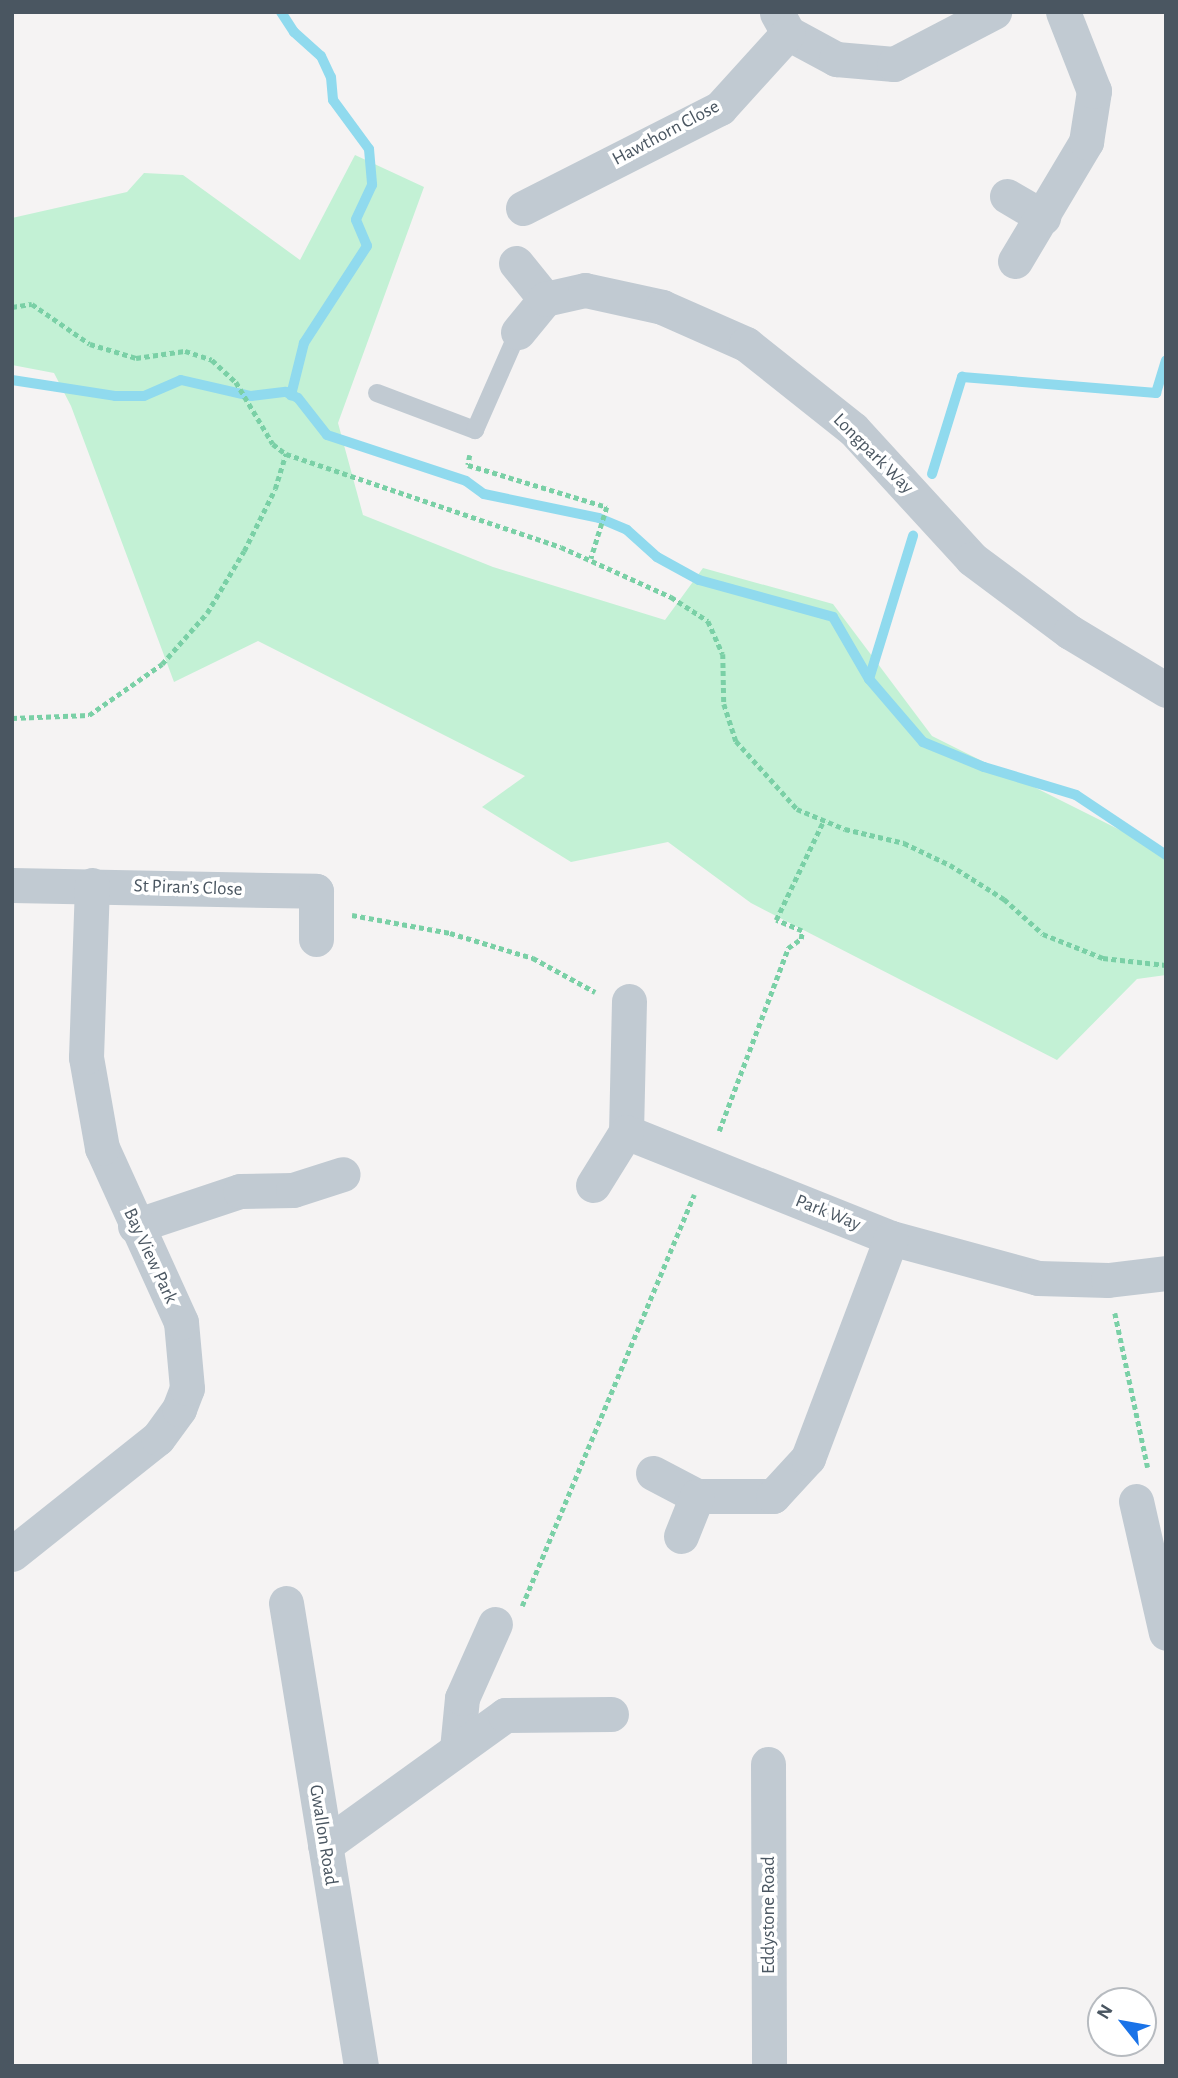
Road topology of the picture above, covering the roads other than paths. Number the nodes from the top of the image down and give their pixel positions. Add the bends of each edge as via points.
1 (994, 12) edge
2 (1062, 12) edge
3 (782, 22) edge
4 (1007, 195) dead end
5 (523, 208) dead end
6 (1043, 217) junction
7 (1015, 261) dead end
8 (516, 263) dead end
9 (545, 299) junction
10 (518, 332) joint
11 (377, 393) dead end
12 (1166, 690) edge
13 (12, 884) edge
14 (92, 885) junction
15 (316, 924) road end
16 (629, 1001) road end
17 (626, 1132) junction
18 (343, 1174) dead end
19 (593, 1185) dead end
20 (135, 1226) junction
21 (891, 1238) junction
22 (1166, 1273) edge
23 (653, 1473) dead end
24 (697, 1496) junction
25 (1136, 1501) road end
26 (681, 1536) dead end
27 (12, 1553) edge
28 (286, 1603) dead end
29 (495, 1624) road end
30 (1166, 1633) edge
31 (611, 1714) dead end
32 (457, 1749) junction
33 (768, 1764) dead end
34 (325, 1845) junction
35 (361, 2066) edge
36 (769, 2066) edge

1 - 3 street via 894,64 836,59
2 - 6 street via 1094,91 1087,142
3 - 5 street, Hawthorn Close via 720,108
4 - 6 street
6 - 7 street
8 - 9 street
9 - 10 street
9 - 12 street, Longpark Way via 585,290 662,307 746,344 853,429 972,559 1070,632
10 - 11 lane via 475,430
13 - 14 street, St Piran's Close
14 - 15 street, St Piran's Close via 316,891
14 - 20 street, Bay View Park via 86,1057 103,1148
16 - 17 street
17 - 19 street
17 - 21 street, Park Way
18 - 20 street via 293,1190 240,1191
20 - 27 street, Bay View Park via 181,1322 187,1388 179,1409 158,1438
21 - 22 street, Park Way via 1038,1278 1108,1280
21 - 24 street via 808,1458 773,1496
23 - 24 street
24 - 26 street
25 - 30 street
28 - 34 street, Gwallon Road
29 - 32 street via 462,1698
31 - 32 street via 505,1715
32 - 34 street
33 - 36 street, Eddystone Road
34 - 35 street, Gwallon Road

